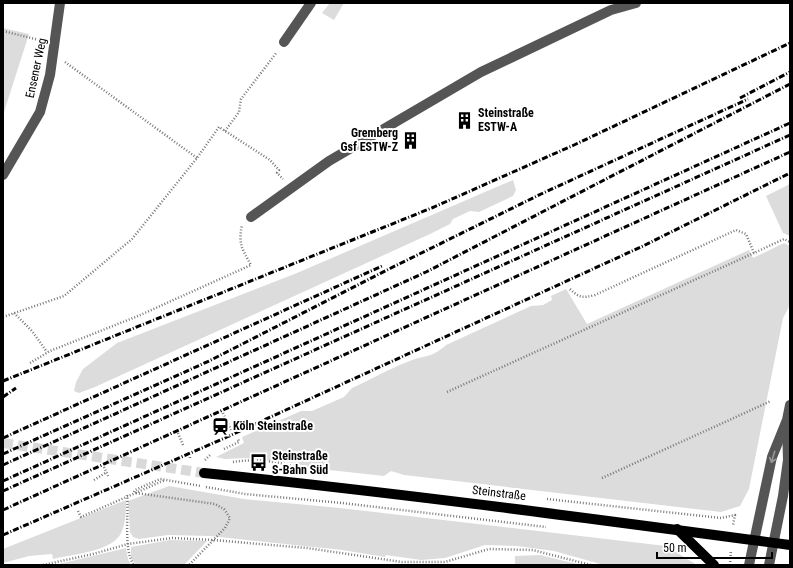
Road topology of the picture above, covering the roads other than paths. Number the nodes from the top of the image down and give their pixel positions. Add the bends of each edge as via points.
1 (60, 3) edge
2 (311, 3) edge
3 (636, 3) edge
4 (284, 42) road end
5 (3, 175) edge
6 (251, 217) road end
7 (790, 405) edge
8 (787, 420) junction
9 (204, 473) tunnel mouth
10 (677, 529) junction
11 (754, 540) junction
12 (774, 543) junction
13 (790, 545) edge
14 (714, 565) edge
15 (749, 565) edge
16 (769, 565) edge

1 - 5 street, Ensener Weg via 50,75 40,112
2 - 4 street
3 - 6 street via 611,10 481,72 360,142
7 - 8 street
8 -> 11 street via 772,457
8 - 12 street via 788,460 784,496
9 - 10 main road, Steinstraße via 383,492
10 - 11 main road, Steinstraße
10 - 14 main road
11 - 12 main road, Steinstraße
11 - 15 street
12 - 13 main road, Steinstraße
12 - 16 street

